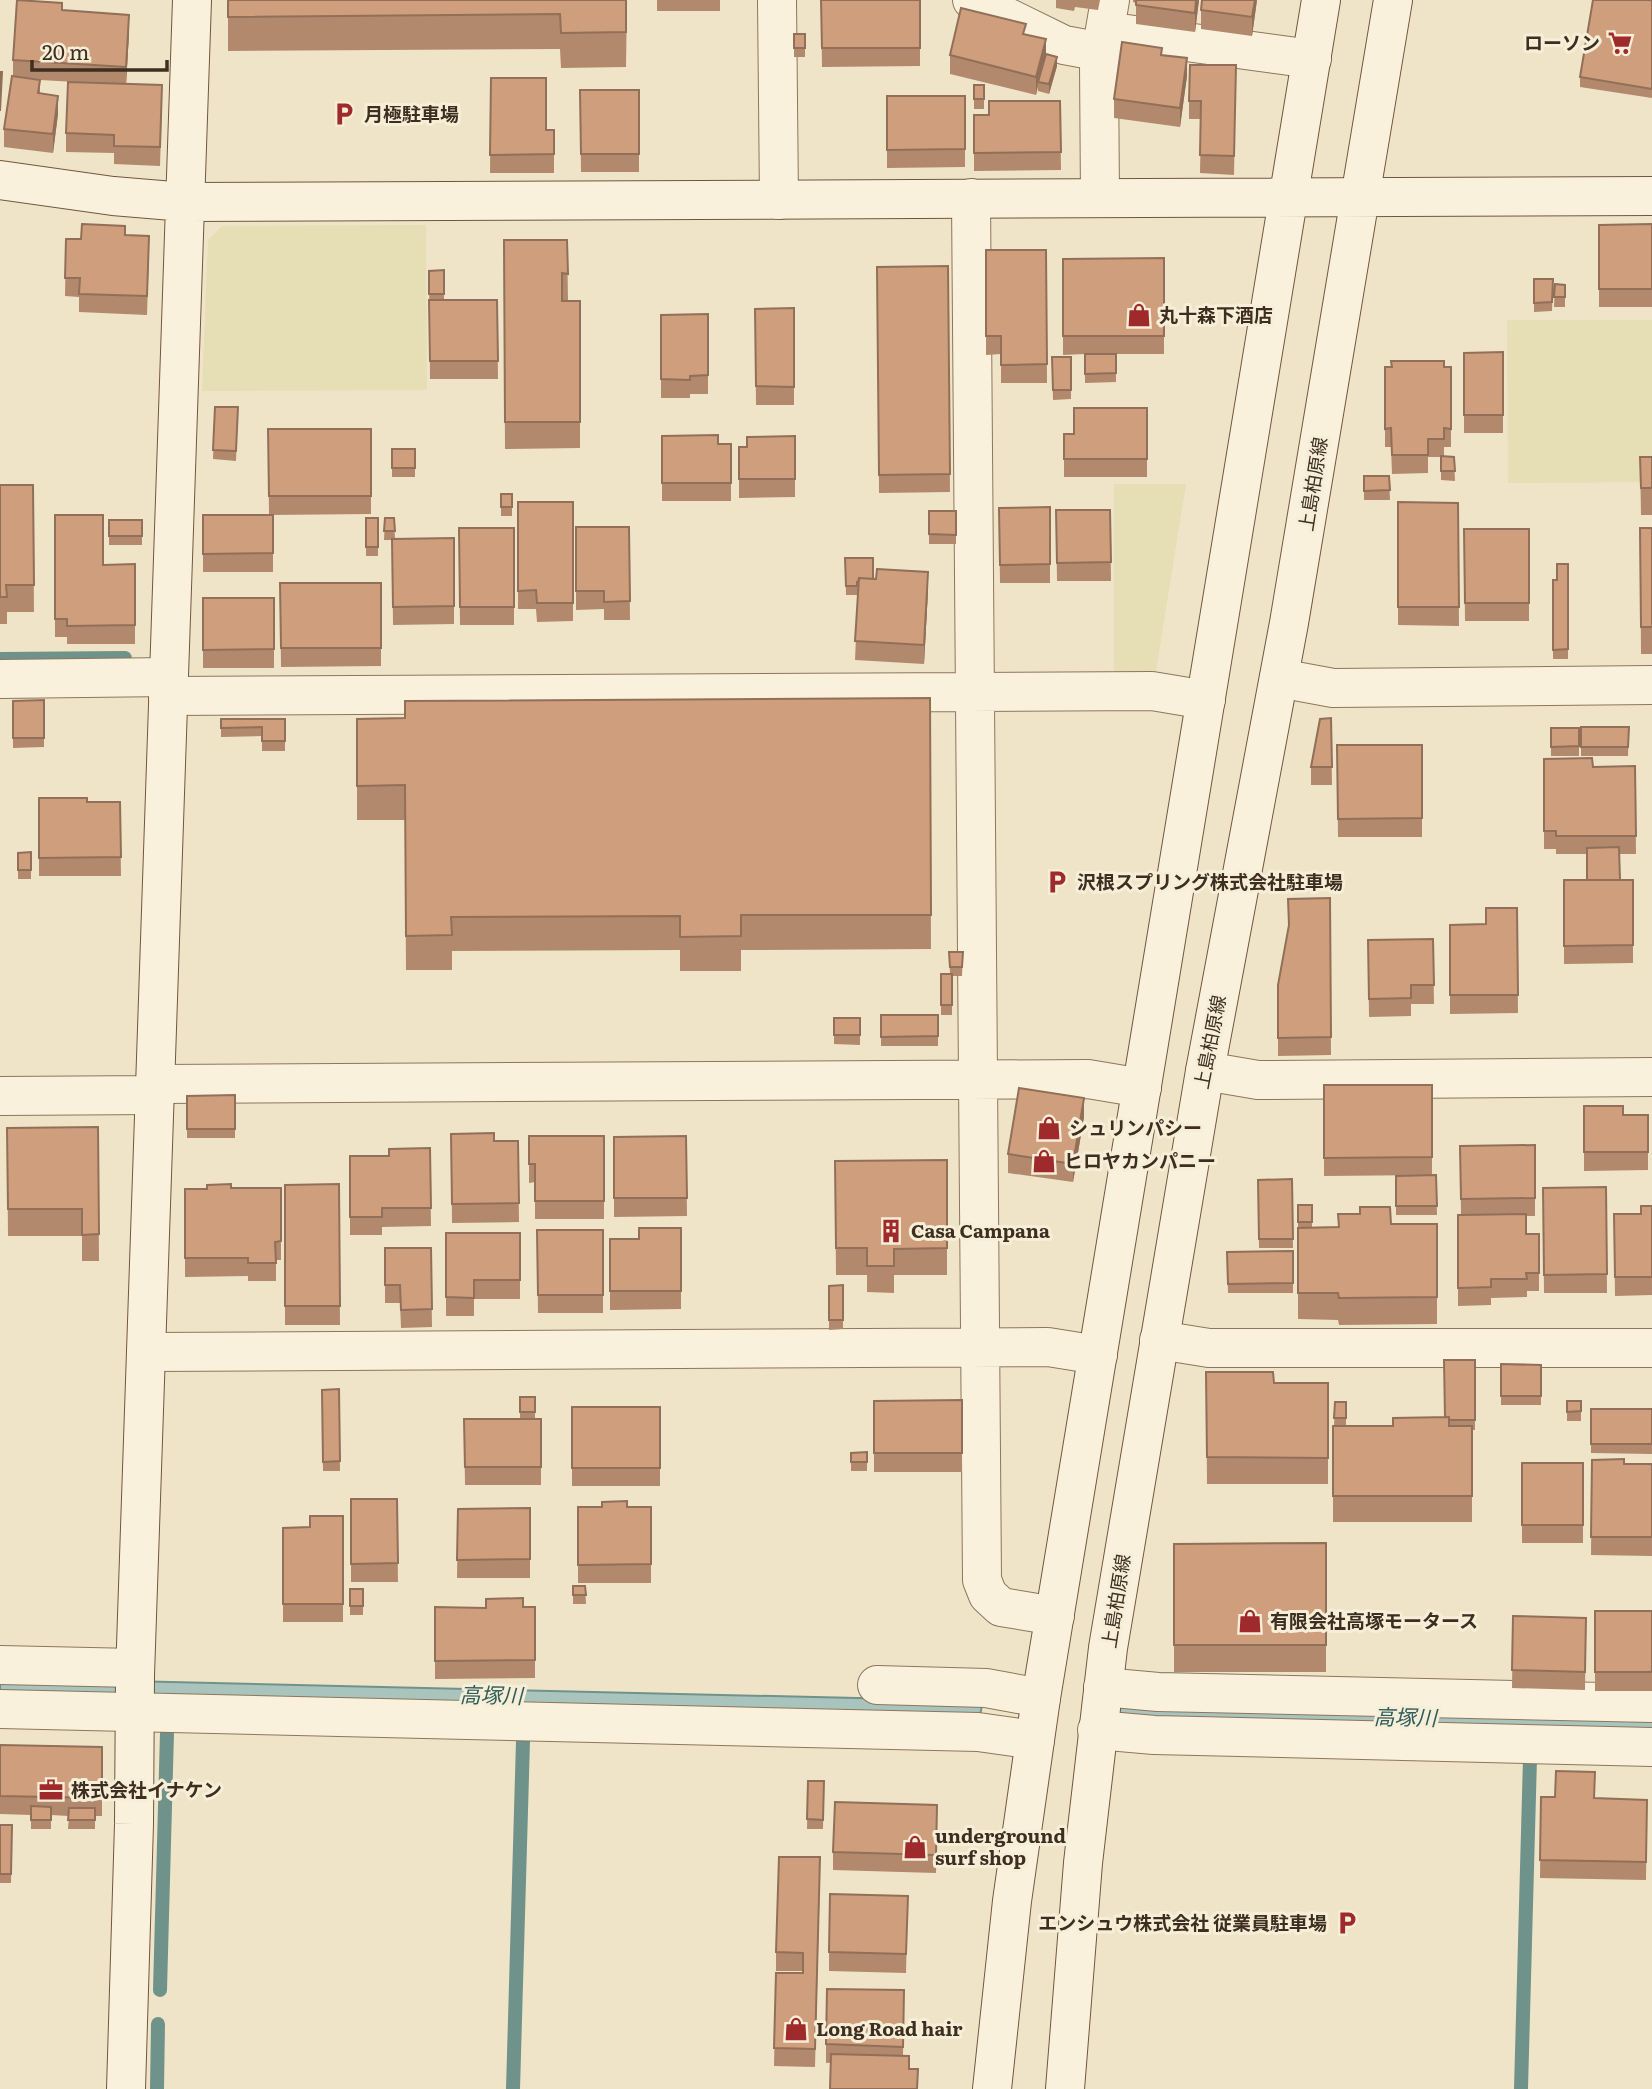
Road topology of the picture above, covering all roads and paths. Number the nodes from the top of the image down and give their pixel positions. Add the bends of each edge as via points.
1 (192, 0) edge
2 (777, 0) edge
3 (972, 0) edge
4 (1321, 0) edge
5 (1393, 0) edge
6 (1106, 28) edge
7 (1311, 59) junction
8 (0, 180) edge
9 (1652, 195) edge
10 (1289, 197) junction
11 (1360, 197) junction
12 (971, 198) junction
13 (1100, 198) junction
14 (779, 200) junction
15 (185, 202) junction
16 (1279, 678) junction
17 (0, 679) edge
18 (1652, 685) edge
19 (169, 687) junction
20 (975, 692) junction
21 (1206, 700) junction
22 (1205, 1071) junction
23 (1652, 1077) edge
24 (978, 1080) junction
25 (1142, 1088) junction
26 (155, 1089) junction
27 (0, 1096) edge
28 (1159, 1340) junction
29 (979, 1347) junction
30 (1652, 1348) edge
31 (146, 1352) junction
32 (1098, 1355) junction
33 (1055, 1616) junction
34 (0, 1665) edge
35 (877, 1685) dead end
36 (1103, 1687) junction
37 (134, 1689) junction
38 (1041, 1698) junction
39 (1652, 1703) edge
40 (0, 1709) edge
41 (1097, 1730) junction
42 (1035, 1740) junction
43 (1652, 1747) edge
44 (126, 2089) edge
45 (992, 2089) edge
46 (1065, 2089) edge

1 - 15 street
2 - 14 street
3 - 6 street via 1064,45
4 - 7 street
5 - 11 street, 上島柏原線
6 - 7 street
6 - 13 street via 1099,65
7 - 10 street
8 - 15 street
9 - 11 street
10 - 11 street
10 - 13 street
10 - 21 street
11 - 16 street, 上島柏原線
12 - 13 street
12 - 14 street
12 - 20 street
14 - 15 street
15 - 19 street
16 - 18 street via 1332,688
16 - 22 street, 上島柏原線
17 - 19 street
19 - 20 street
19 - 26 street
20 - 21 street via 1152,691
20 - 24 street
21 - 25 street
22 - 23 street via 1258,1080
22 - 28 street, 上島柏原線
24 - 25 street via 1088,1079
24 - 26 street
24 - 29 street
25 - 32 street
26 - 27 street
26 - 31 street
28 - 30 street via 1209,1348
28 - 36 street, 上島柏原線
29 - 31 street
29 - 32 street via 1048,1347
29 - 33 street via 982,1580 988,1595 1001,1606
31 - 37 street
32 - 33 street
33 - 38 street
34 - 37 street
35 - 38 street via 986,1688
36 - 39 street
36 - 41 street, 上島柏原線
37 - 40 street
37 - 42 street via 978,1732
37 - 44 street
38 - 42 street
41 - 43 street
41 - 46 street, 上島柏原線
42 - 45 street

